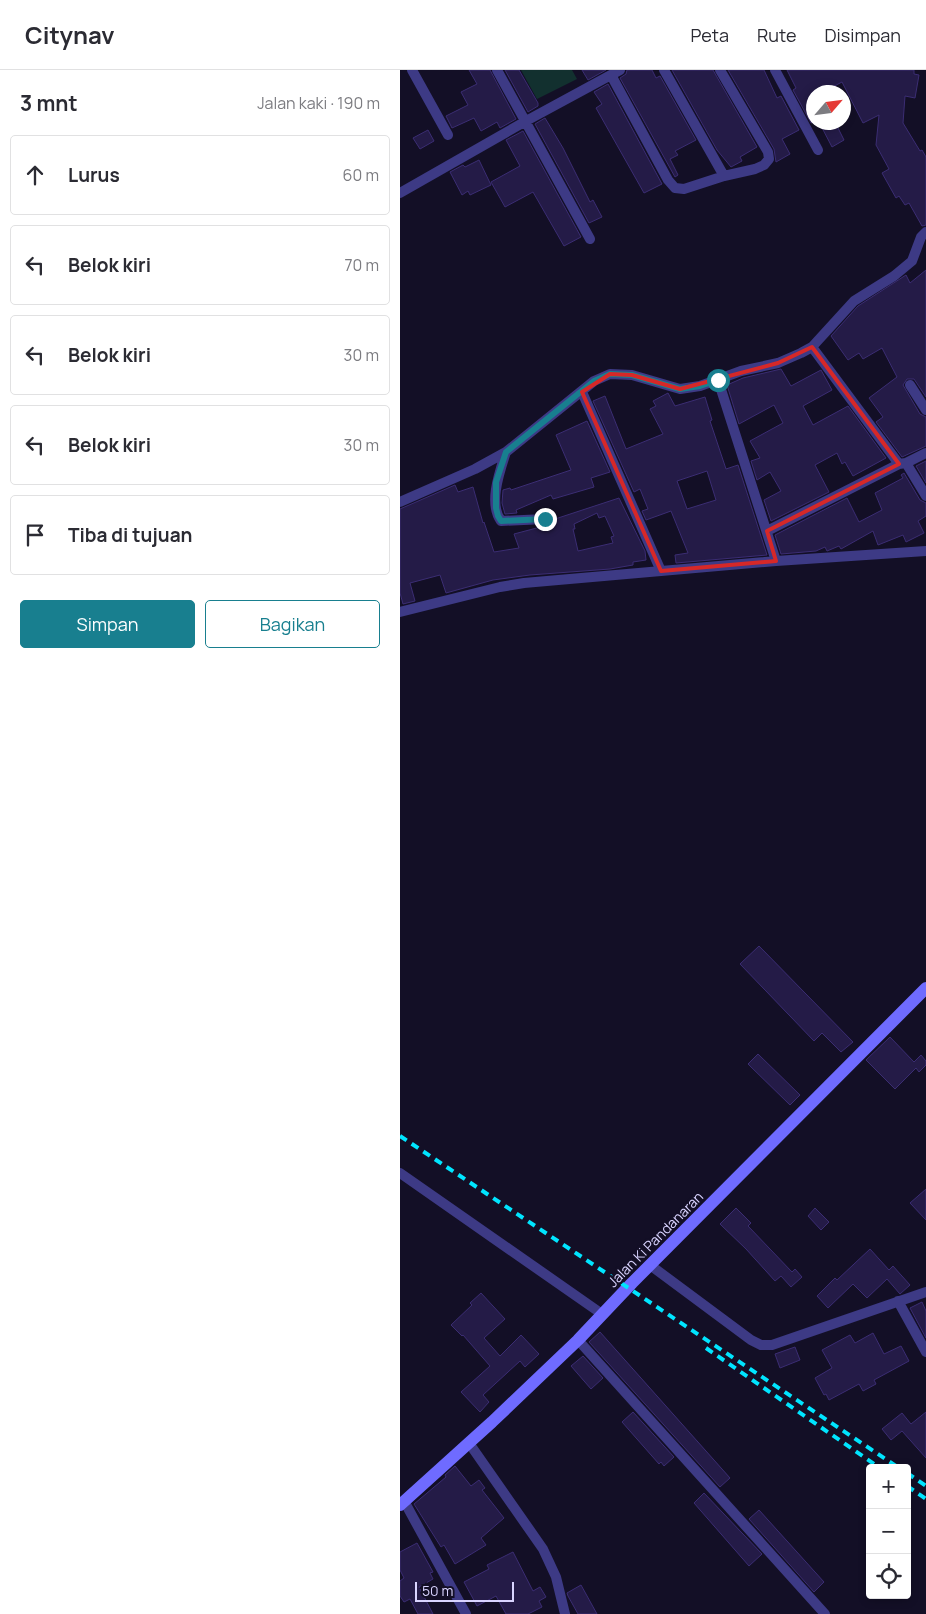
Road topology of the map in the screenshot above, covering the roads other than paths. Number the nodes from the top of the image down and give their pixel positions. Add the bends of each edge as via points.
1 (412, 70) edge
2 (497, 70) edge
3 (664, 70) edge
4 (720, 70) edge
5 (775, 70) edge
6 (616, 72) edge
7 (526, 121) junction
8 (448, 134) dead end
9 (818, 150) dead end
10 (724, 176) junction
11 (400, 193) edge
12 (924, 237) edge
13 (590, 239) dead end
14 (812, 347) junction
15 (718, 380) junction
16 (910, 385) dead end
17 (582, 392) junction
18 (926, 410) edge
19 (506, 452) junction
20 (926, 453) edge
21 (902, 463) junction
22 (926, 496) edge
23 (400, 502) edge
24 (545, 519) dead end
25 (767, 531) junction
26 (926, 551) edge
27 (776, 561) junction
28 (661, 571) junction
29 (400, 612) edge
30 (926, 988) edge
31 (400, 1173) edge
32 (650, 1265) junction
33 (926, 1292) edge
34 (898, 1301) junction
35 (602, 1314) junction
36 (578, 1340) junction
37 (926, 1352) edge
38 (469, 1443) junction
39 (402, 1503) edge
40 (562, 1613) edge
41 (466, 1614) edge
42 (825, 1614) edge

1 - 8 street
2 - 7 street
3 - 10 street
4 - 10 street via 768,152 769,159 764,165
5 - 9 street
6 - 7 street
6 - 10 street via 668,180 675,188 684,189
7 - 11 street
7 - 13 street
12 - 14 street via 912,261 854,301
14 - 15 street via 778,363
14 - 21 street
15 - 17 street via 680,389 632,375 610,374 594,381
15 - 25 street
16 - 18 street
17 - 19 street
17 - 28 street
19 - 23 street
19 - 24 street via 496,482 498,516 501,521
20 - 21 street
21 - 22 street
21 - 25 street
25 - 27 street
26 - 27 street
27 - 28 street
28 - 29 street via 524,583
30 - 32 main road, Jalan Ki Pandanaran
31 - 35 street
32 - 34 street via 761,1345 772,1346
32 - 35 main road, Jalan Ki Pandanaran
33 - 34 street
34 - 37 street
35 - 36 main road, Jalan Ki Pandanaran
36 - 38 main road, Jalan Ki Pandanaran
36 - 42 street
38 - 39 main road, Jalan Ki Pandanaran
38 - 40 street via 542,1549 556,1577
39 - 41 street

